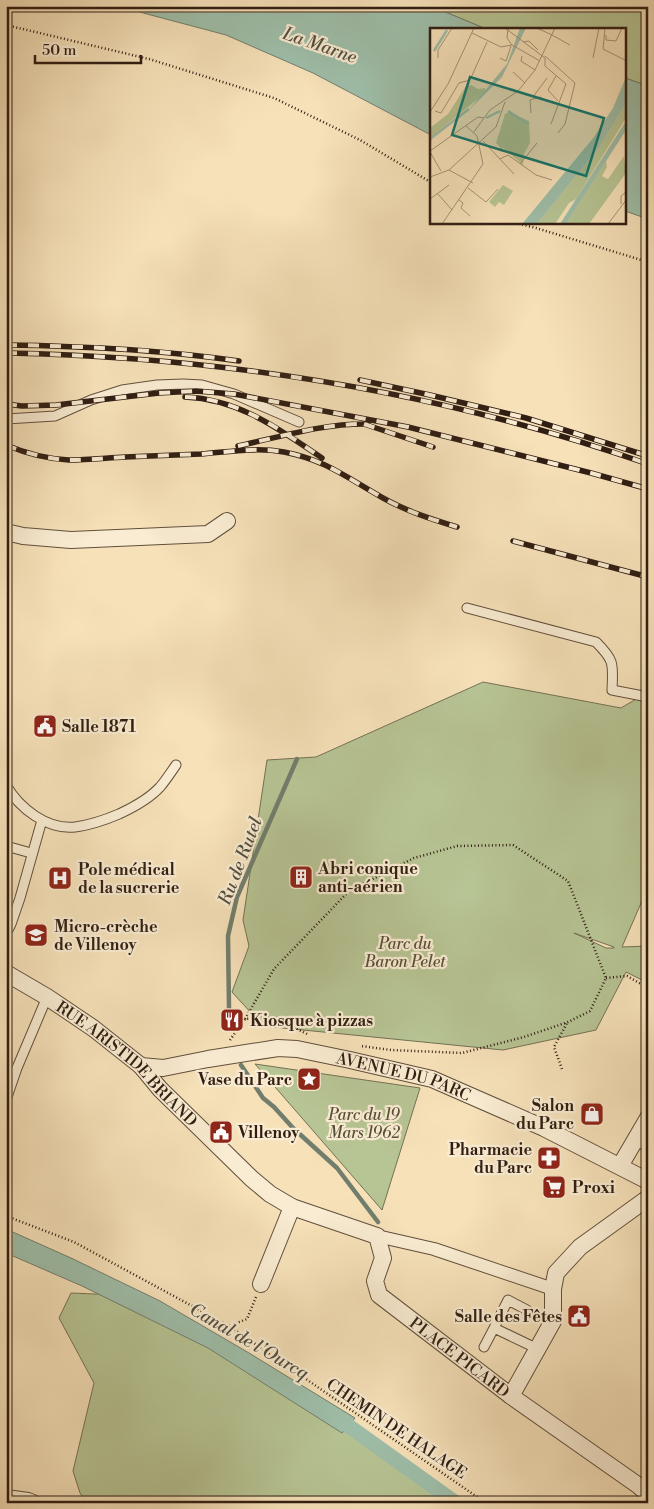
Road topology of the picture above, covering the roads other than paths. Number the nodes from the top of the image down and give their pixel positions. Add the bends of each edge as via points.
1 (6, 419) edge
2 (299, 422) dead end
3 (228, 521) dead end
4 (6, 532) edge
5 (468, 608) dead end
6 (648, 698) edge
7 (176, 765) dead end
8 (7, 788) edge
9 (42, 820) junction
10 (6, 846) edge
11 (32, 853) junction
12 (9, 923) edge
13 (6, 934) edge
14 (6, 973) edge
15 (47, 997) junction
16 (141, 1066) junction
17 (17, 1068) junction
18 (6, 1072) edge
19 (6, 1100) edge
20 (648, 1118) edge
21 (641, 1143) edge
22 (620, 1166) junction
23 (648, 1182) edge
24 (648, 1198) edge
25 (292, 1207) junction
26 (377, 1236) junction
27 (261, 1284) road end
28 (553, 1295) junction
29 (527, 1310) dead end
30 (494, 1328) junction
31 (484, 1347) dead end
32 (538, 1349) junction
33 (511, 1396) junction
34 (648, 1494) edge
35 (6, 1498) edge
36 (33, 1503) edge

1 - 2 lane via 55,416 122,390 183,384 202,385 234,394
3 - 4 street via 208,534 199,535 71,540
5 - 6 lane via 596,642 610,655 612,690
7 - 9 lane via 160,787 132,808 104,820 74,827 56,826
8 - 9 lane via 21,806
9 - 11 lane
10 - 11 lane
11 - 12 lane via 20,898
12 - 13 lane
14 - 15 street, RUE ARISTIDE BRIAND
15 - 16 street, RUE ARISTIDE BRIAND
15 - 17 lane
16 - 22 street, AVENUE DU PARC via 163,1068 278,1048 297,1049 432,1080 544,1128
16 - 25 street, RUE ARISTIDE BRIAND via 160,1089 252,1179
17 - 18 lane
17 - 19 lane
20 - 21 street
21 - 22 street
22 - 23 street, AVENUE DU PARC
24 - 28 street, PLACE PICARD via 580,1247 556,1273
25 - 26 street, RUE ARISTIDE BRIAND
25 - 27 street
26 - 28 street via 434,1249
26 - 33 street, PLACE PICARD via 384,1258 375,1281 379,1296
28 - 32 street, PLACE PICARD via 553,1321
29 - 30 lane via 508,1300
30 - 31 lane
30 - 32 lane
32 - 33 street, PLACE PICARD
33 - 34 street
35 - 36 street

